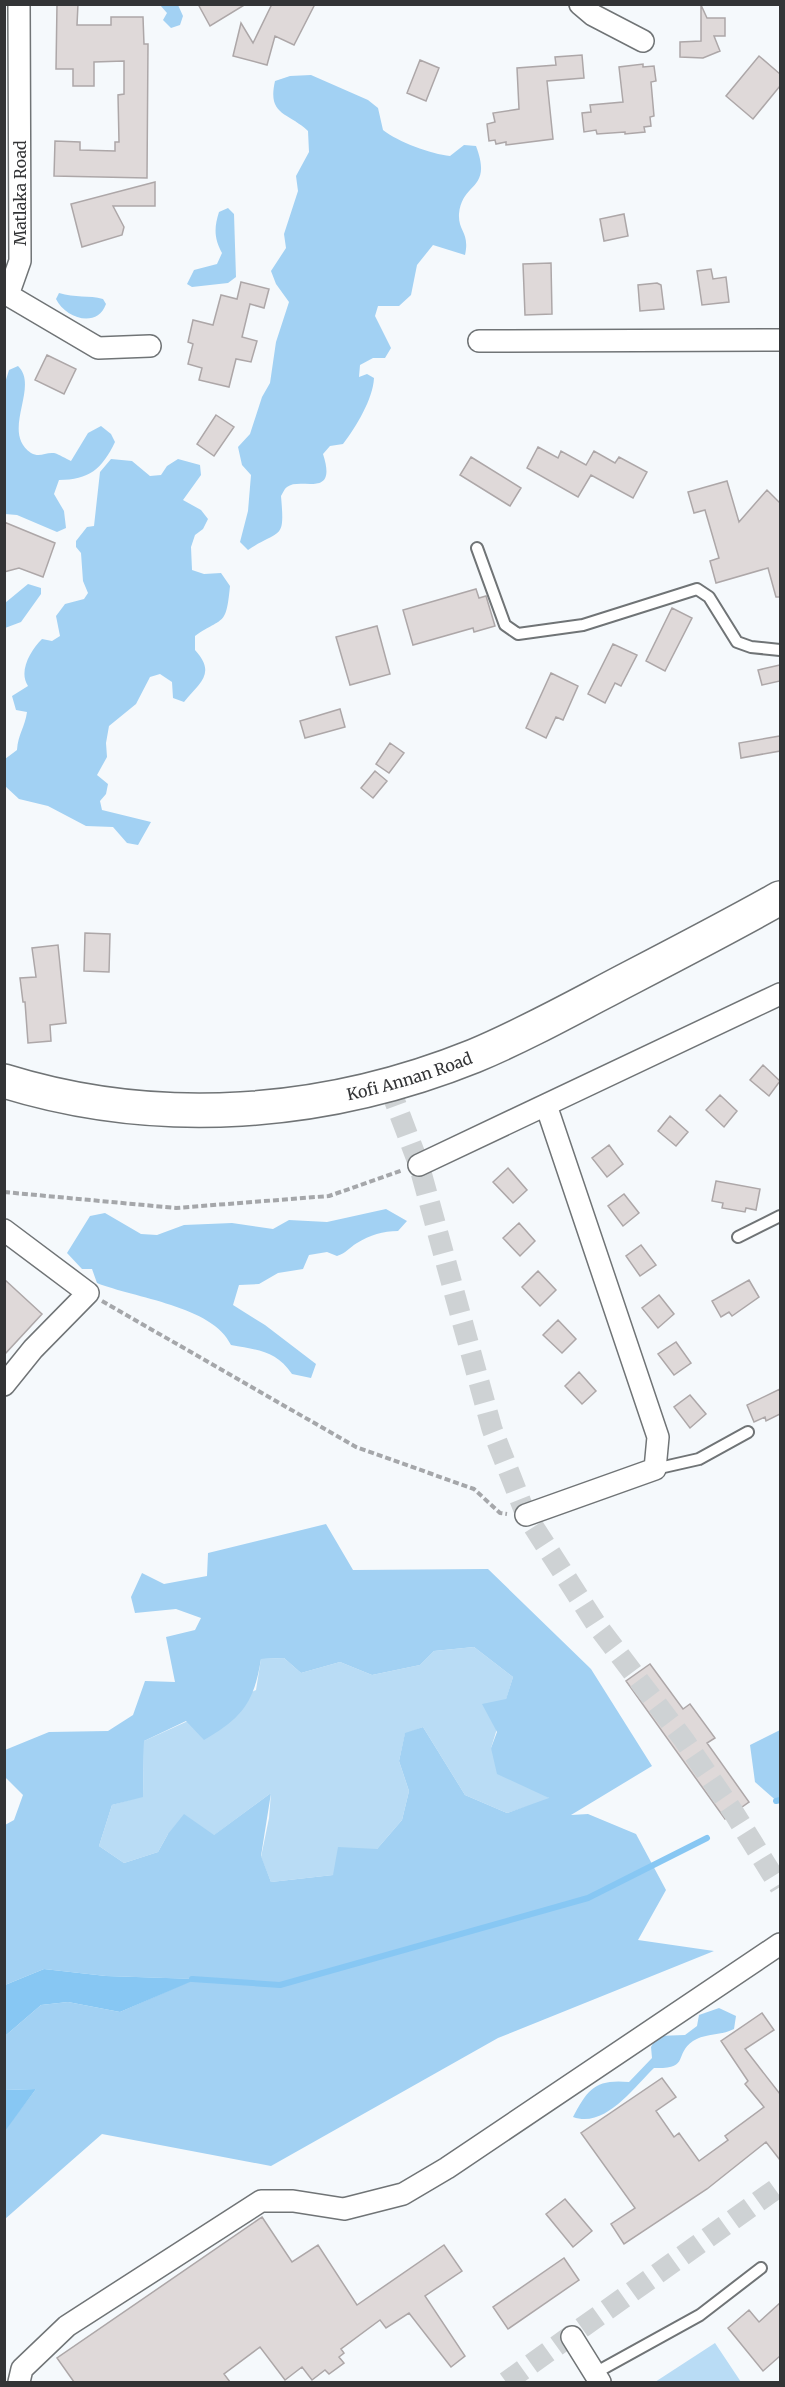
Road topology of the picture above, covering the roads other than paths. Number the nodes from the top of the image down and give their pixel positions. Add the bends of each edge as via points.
1 (20, 4) edge
2 (580, 4) edge
3 (643, 41) dead end
4 (6, 295) edge
5 (780, 340) edge
6 (479, 341) dead end
7 (150, 346) dead end
8 (477, 548) dead end
9 (780, 650) edge
10 (780, 898) edge
11 (780, 994) edge
12 (4, 1081) edge
13 (546, 1105) junction
14 (419, 1165) road end
15 (780, 1216) edge
16 (4, 1230) edge
17 (738, 1237) dead end
18 (4, 1385) edge
19 (748, 1432) dead end
20 (655, 1469) junction
21 (526, 1515) road end
22 (780, 1944) edge
23 (761, 2268) dead end
24 (572, 2337) dead end
25 (598, 2378) edge
26 (19, 2382) edge

1 - 4 street, Matlaka Road via 20,261
2 - 3 street
4 - 7 street, Matlaka Road via 98,348
5 - 6 street
8 - 9 lane via 505,625 518,634 583,625 696,590 709,597 736,642
10 - 12 main road, Kofi Annan Road via 544,1023 474,1056 389,1086 284,1107 198,1111 106,1103
11 - 13 street
13 - 14 street
13 - 20 street via 658,1437
15 - 17 lane
16 - 18 street via 88,1293
19 - 20 lane via 699,1459
20 - 21 street
22 - 26 street via 447,2168 402,2194 344,2209 293,2201 261,2201 67,2326 22,2368
23 - 25 lane via 700,2315
24 - 25 street

